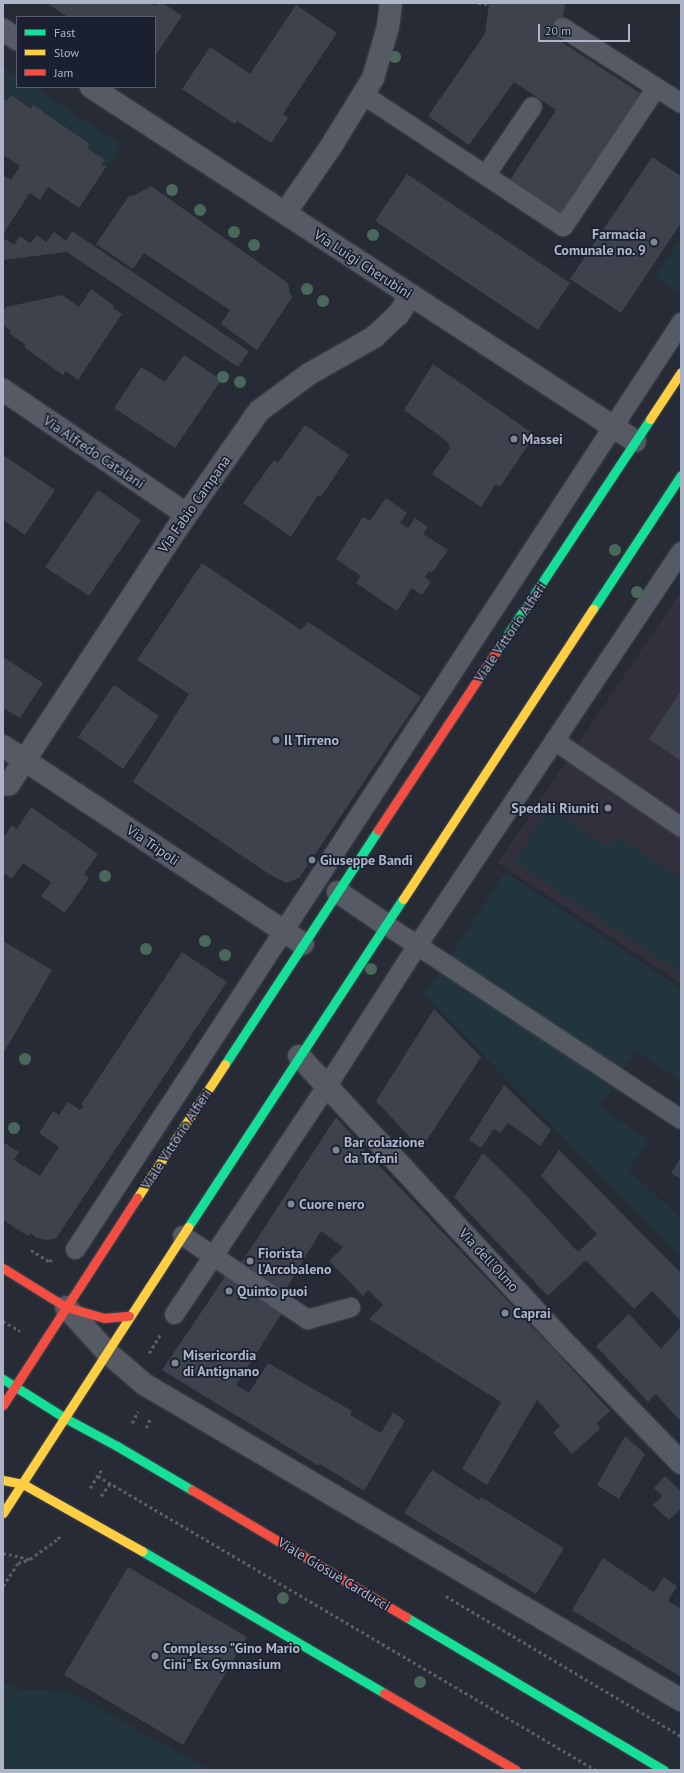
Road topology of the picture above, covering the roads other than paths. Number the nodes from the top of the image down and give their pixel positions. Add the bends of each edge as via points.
1 (391, 3) edge
2 (562, 27) dead end
3 (3, 30) edge
4 (16, 38) edge
5 (656, 87) junction
6 (93, 88) edge
7 (364, 95) junction
8 (681, 103) edge
9 (532, 106) dead end
10 (485, 175) junction
11 (285, 213) junction
12 (411, 295) junction
13 (681, 322) edge
14 (681, 372) edge
15 (3, 390) edge
16 (612, 426) junction
17 (635, 442) junction
18 (681, 475) edge
19 (186, 514) junction
20 (681, 551) edge
21 (554, 740) junction
22 (3, 746) edge
23 (24, 760) junction
24 (3, 786) edge
25 (681, 827) edge
26 (338, 892) junction
27 (385, 924) junction
28 (283, 931) junction
29 (303, 944) junction
30 (417, 945) junction
31 (299, 1056) junction
32 (327, 1085) junction
33 (681, 1119) edge
34 (182, 1235) junction
35 (75, 1249) dead end
36 (213, 1256) junction
37 (3, 1268) edge
38 (66, 1307) junction
39 (350, 1307) dead end
40 (174, 1314) road end
41 (129, 1316) junction
42 (107, 1352) junction
43 (3, 1379) edge
44 (15, 1386) junction
45 (3, 1405) edge
46 (65, 1418) junction
47 (681, 1463) edge
48 (3, 1480) edge
49 (23, 1484) junction
50 (3, 1513) edge
51 (681, 1700) edge
52 (516, 1770) edge
53 (664, 1770) edge

1 - 7 street via 381,54
2 - 5 lane
3 - 4 street
5 - 8 lane
5 - 10 lane via 563,226
6 - 11 street, Via Luigi Cherubini
7 - 10 lane
7 - 11 street
9 - 10 lane
11 - 12 street, Via Luigi Cherubini
12 - 16 street, Via Luigi Cherubini
12 - 19 street, Via Fabio Campana via 398,315 374,337 309,374 259,411
13 - 16 lane
14 - 17 main road, Viale Vittorio Alfieri
15 - 19 street, Via Alfredo Catalani
16 - 17 street, Via Luigi Cherubini
16 - 28 lane
17 - 26 main road, Viale Vittorio Alfieri
18 - 27 main road
19 - 23 street, Via Fabio Campana
20 - 21 lane
21 - 25 lane
21 - 30 lane
22 - 23 street, Via Tripoli
23 - 24 street, Via Fabio Campana via 9,784
23 - 28 street, Via Tripoli
26 - 27 street
26 - 29 main road, Viale Vittorio Alfieri
27 - 30 lane
27 - 31 main road
28 - 29 street, Via Tripoli
28 - 35 lane
29 - 38 main road, Viale Vittorio Alfieri
30 - 32 lane
30 - 33 lane
31 - 32 street, Via dell'Olmo
31 - 34 main road
32 - 36 lane
32 - 47 street, Via dell'Olmo via 560,1338
34 - 36 lane
34 - 41 main road
36 - 39 lane via 307,1319
36 - 40 lane
37 - 38 main road
38 - 41 main road via 104,1318
38 - 42 street
38 - 44 main road, Viale Vittorio Alfieri
41 - 42 main road
42 - 46 main road
42 - 51 street via 144,1384
43 - 44 main road, Viale Giosuè Carducci
44 - 45 main road, Viale Vittorio Alfieri
44 - 46 main road, Viale Giosuè Carducci
46 - 49 main road
46 - 53 main road, Viale Giosuè Carducci
48 - 49 main road
49 - 50 main road
49 - 52 main road

